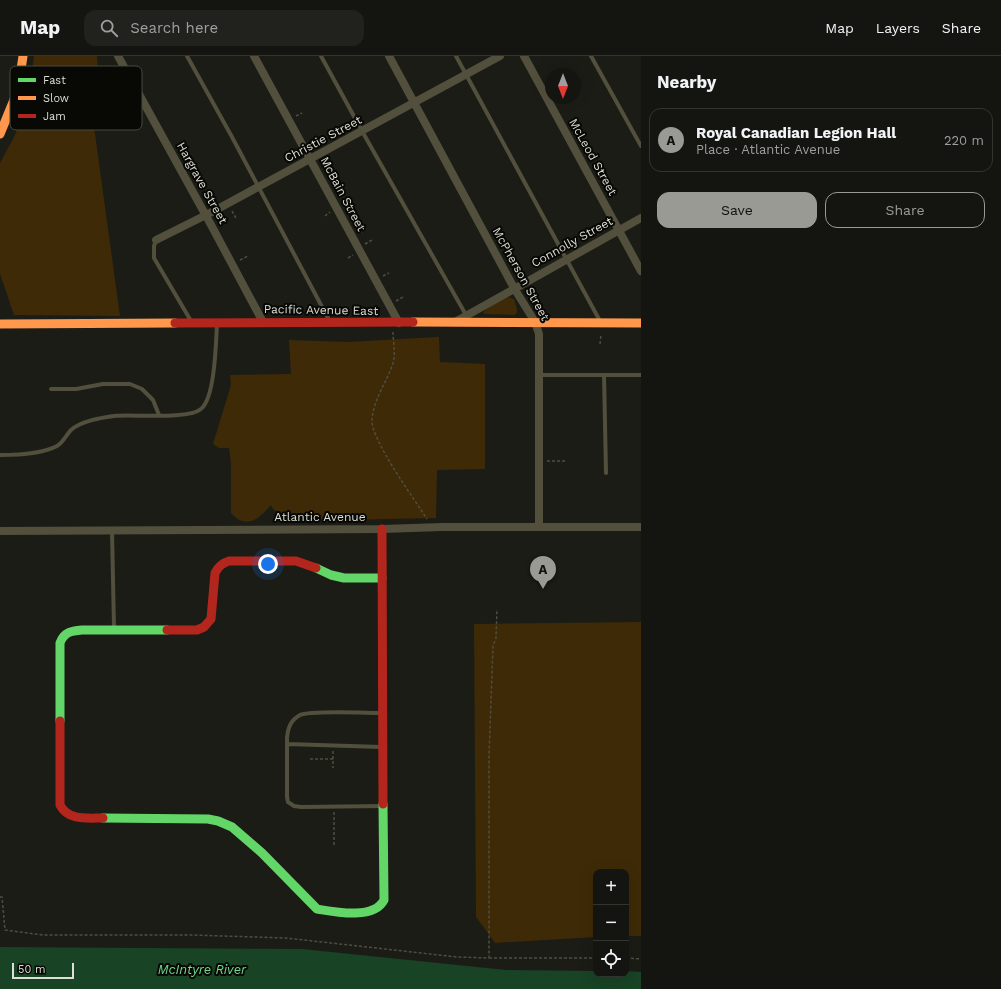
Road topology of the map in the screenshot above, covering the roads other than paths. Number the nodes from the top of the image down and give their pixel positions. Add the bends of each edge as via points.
1 (24, 56) edge
2 (118, 56) edge
3 (187, 56) edge
4 (254, 56) edge
5 (321, 56) edge
6 (389, 56) edge
7 (456, 56) edge
8 (500, 56) edge
9 (524, 56) edge
10 (592, 56) edge
11 (22, 66) edge
12 (124, 66) edge
13 (466, 74) junction
14 (142, 99) edge
15 (414, 103) junction
16 (10, 110) edge
17 (362, 131) junction
18 (0, 134) edge
19 (641, 146) edge
20 (310, 160) junction
21 (258, 188) junction
22 (206, 215) junction
23 (641, 218) edge
24 (619, 230) junction
25 (156, 240) joint
26 (567, 258) junction
27 (641, 270) edge
28 (514, 288) junction
29 (466, 315) junction
30 (192, 322) junction
31 (217, 322) junction
32 (263, 322) junction
33 (330, 322) junction
34 (453, 322) junction
35 (535, 322) junction
36 (601, 322) junction
37 (396, 323) junction
38 (641, 323) edge
39 (0, 324) edge
40 (604, 375) junction
41 (641, 375) edge
42 (539, 376) junction
43 (51, 389) dead end
44 (160, 415) junction
45 (0, 455) edge
46 (606, 473) dead end
47 (539, 527) junction
48 (641, 527) edge
49 (382, 529) junction
50 (0, 531) edge
51 (112, 531) junction
52 (382, 578) junction
53 (114, 630) junction
54 (383, 712) junction
55 (287, 744) junction
56 (383, 747) junction
57 (384, 806) junction

1 - 11 street
2 - 12 street, Hargrave Street
3 - 21 lane
4 - 20 street, McBain Street
5 - 17 lane
6 - 15 street, McPherson Street
7 - 13 lane
8 - 13 street, Christie Street
9 - 24 street, McLeod Street
10 - 19 lane
13 - 15 street, Christie Street
13 - 26 lane
14 - 22 street, Hargrave Street
15 - 17 street, Christie Street
15 - 28 street, McPherson Street
16 - 18 street
17 - 20 street, Christie Street
17 - 29 lane
20 - 21 street, Christie Street
20 - 37 street, McBain Street
21 - 22 street, Christie Street
21 - 33 lane
22 - 25 street, Christie Street
22 - 32 street, Hargrave Street
23 - 24 street, Connolly Street
24 - 26 street, Connolly Street
24 - 27 street, McLeod Street
25 - 30 lane via 154,258
26 - 28 street, Connolly Street
26 - 36 lane
28 - 29 street, Connolly Street
28 - 35 street, McPherson Street
29 - 34 street, Connolly Street
30 - 31 street, Pacific Avenue East
30 - 39 street, Pacific Avenue East
31 - 32 street, Pacific Avenue East
31 - 44 lane via 214,366 206,402 200,410 187,415
32 - 33 street, Pacific Avenue East
33 - 37 street, Pacific Avenue East
34 - 35 street, Pacific Avenue East
34 - 37 street, Pacific Avenue East
35 - 36 street, Pacific Avenue East
35 - 42 street, McPherson Street via 539,334
36 - 38 street, Pacific Avenue East
40 - 41 lane
40 - 42 lane
40 - 46 lane
42 - 47 street, McPherson Street
43 - 44 lane via 130,384 142,389 153,400
44 - 45 lane via 94,419 72,429 57,446 37,452
47 - 48 street, Atlantic Avenue
47 - 49 street, Atlantic Avenue
49 - 51 street, Atlantic Avenue
49 - 52 street
50 - 51 street, Atlantic Avenue
51 - 53 lane
52 - 53 street via 344,578 296,561 229,561 218,567 215,573 211,619 204,627 197,630
52 - 54 street
53 - 57 street via 70,631 64,634 60,643 60,804 65,813 85,818 218,821 232,827 262,853 317,909 372,911 384,900
54 - 55 lane via 305,713 288,728
54 - 56 street
55 - 56 lane
55 - 57 lane via 287,797 288,802 294,806
56 - 57 street

